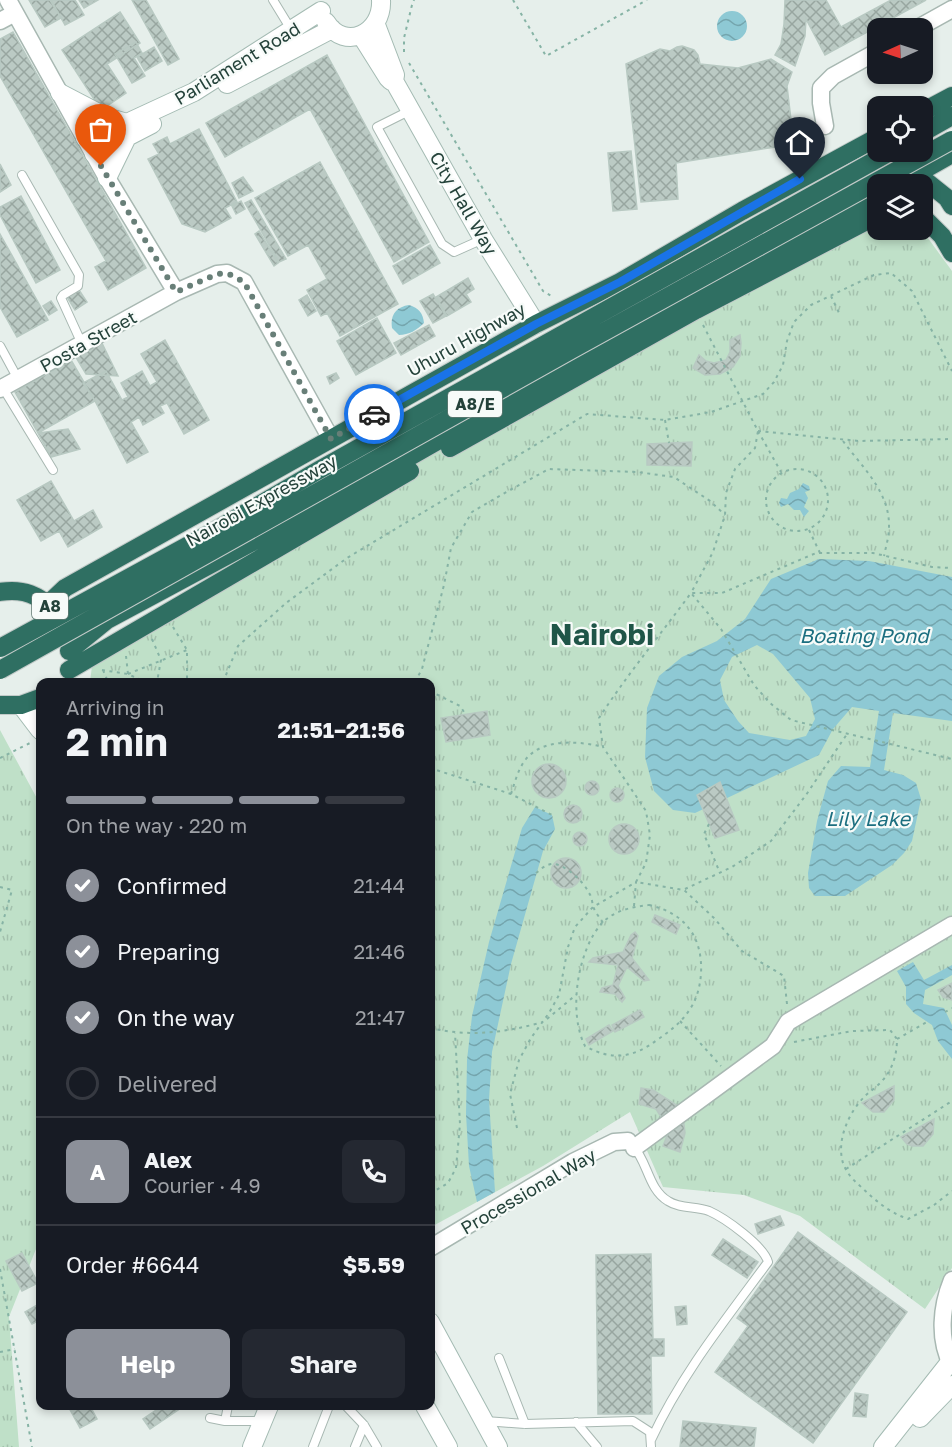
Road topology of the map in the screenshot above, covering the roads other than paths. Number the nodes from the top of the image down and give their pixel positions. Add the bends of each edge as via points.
1 (273, 0) edge
2 (381, 0) edge
3 (321, 5) edge
4 (952, 9) edge
5 (8, 11) edge
6 (933, 20) edge
7 (332, 29) junction
8 (368, 30) junction
9 (292, 31) junction
10 (867, 57) edge
11 (60, 93) junction
12 (952, 96) edge
13 (933, 106) edge
14 (411, 110) junction
15 (952, 116) edge
16 (825, 126) dead end
17 (933, 127) edge
18 (127, 130) junction
19 (85, 138) junction
20 (952, 140) edge
21 (867, 143) edge
22 (94, 154) junction
23 (952, 154) edge
24 (872, 162) edge
25 (917, 174) edge
26 (22, 175) dead end
27 (108, 178) junction
28 (933, 187) edge
29 (867, 203) edge
30 (952, 207) edge
31 (867, 221) edge
32 (933, 227) edge
33 (483, 239) junction
34 (952, 253) edge
35 (176, 292) junction
36 (536, 324) junction
37 (82, 344) junction
38 (0, 346) edge
39 (7, 385) edge
40 (331, 439) junction
41 (53, 470) dead end
42 (1, 590) edge
43 (48, 604) junction
44 (0, 648) edge
45 (0, 670) edge
46 (64, 674) edge
47 (36, 699) edge
48 (0, 705) edge
49 (21, 705) junction
50 (35, 737) edge
51 (952, 925) edge
52 (631, 1144) junction
53 (435, 1245) edge
54 (952, 1280) edge
55 (948, 1315) edge
56 (435, 1331) edge
57 (499, 1358) dead end
58 (951, 1364) edge
59 (952, 1385) edge
60 (227, 1410) edge
61 (327, 1410) edge
62 (350, 1410) edge
63 (427, 1410) edge
64 (267, 1413) edge
65 (210, 1418) dead end
66 (225, 1421) junction
67 (484, 1421) junction
68 (576, 1422) junction
69 (525, 1424) junction
70 (364, 1425) junction
71 (651, 1443) edge
72 (252, 1447) edge
73 (313, 1447) edge
74 (355, 1447) edge
75 (377, 1447) edge
76 (448, 1447) edge
77 (498, 1447) edge
78 (597, 1447) edge
79 (884, 1447) edge
80 (897, 1447) edge

1 - 9 lane
2 - 8 street via 380,17
3 - 7 street via 324,19
3 - 9 street, Parliament Road
4 - 6 street
5 - 11 street
7 - 8 street via 344,36
7 - 18 street, Parliament Road
8 - 14 street, City Hall Way via 387,78 394,81
9 - 18 street, Parliament Road
10 - 16 street via 833,76 821,88
11 - 18 street
11 - 19 street
12 - 13 highway
14 - 33 street, City Hall Way
14 - 33 lane via 377,127 442,244 453,252
15 - 17 highway
18 - 19 street, Parliament Road
18 - 22 street, Parliament Road
18 - 27 street
19 - 22 street
20 - 45 highway, Nairobi Expressway / A8/E, bridge
21 - 36 highway, Uhuru Highway / A8 via 620,282
22 - 27 street
23 - 25 highway
24 - 44 highway, Nairobi Expressway / A8/E, bridge
26 - 37 lane via 79,275 78,286 61,298
27 - 35 street
28 - 30 highway
29 - 46 highway, A8 via 107,620
31 - 46 highway via 696,310 423,463
32 - 34 highway
33 - 36 street, City Hall Way
35 - 37 street, Posta Street
35 - 40 street, Posta Street via 217,274 227,273 244,282
36 - 40 highway, Uhuru Highway / A8
37 - 39 street, Posta Street
38 - 39 lane
39 - 41 lane
40 - 43 highway, Uhuru Highway / A8 via 65,588
42 - 43 highway, A8 via 34,595
43 - 46 highway, A8 via 60,617 67,634
47 - 49 highway
48 - 49 highway
49 - 50 street
51 - 52 street, Processional Way via 788,1022 773,1046
52 - 53 street, Processional Way via 614,1143 573,1162
52 - 71 lane via 666,1200 708,1211 756,1244 768,1262 712,1336 658,1424
54 - 55 street via 947,1293
55 - 58 street via 942,1327
56 - 67 street
57 - 69 lane
58 - 79 street
59 - 80 street
60 - 66 lane
61 - 73 lane
62 - 70 lane
63 - 76 street
64 - 66 lane
64 - 72 street
65 - 66 lane
67 - 69 lane
67 - 77 street
68 - 69 lane
68 - 71 lane via 633,1421 650,1432
68 - 78 lane
70 - 74 lane
70 - 75 lane

